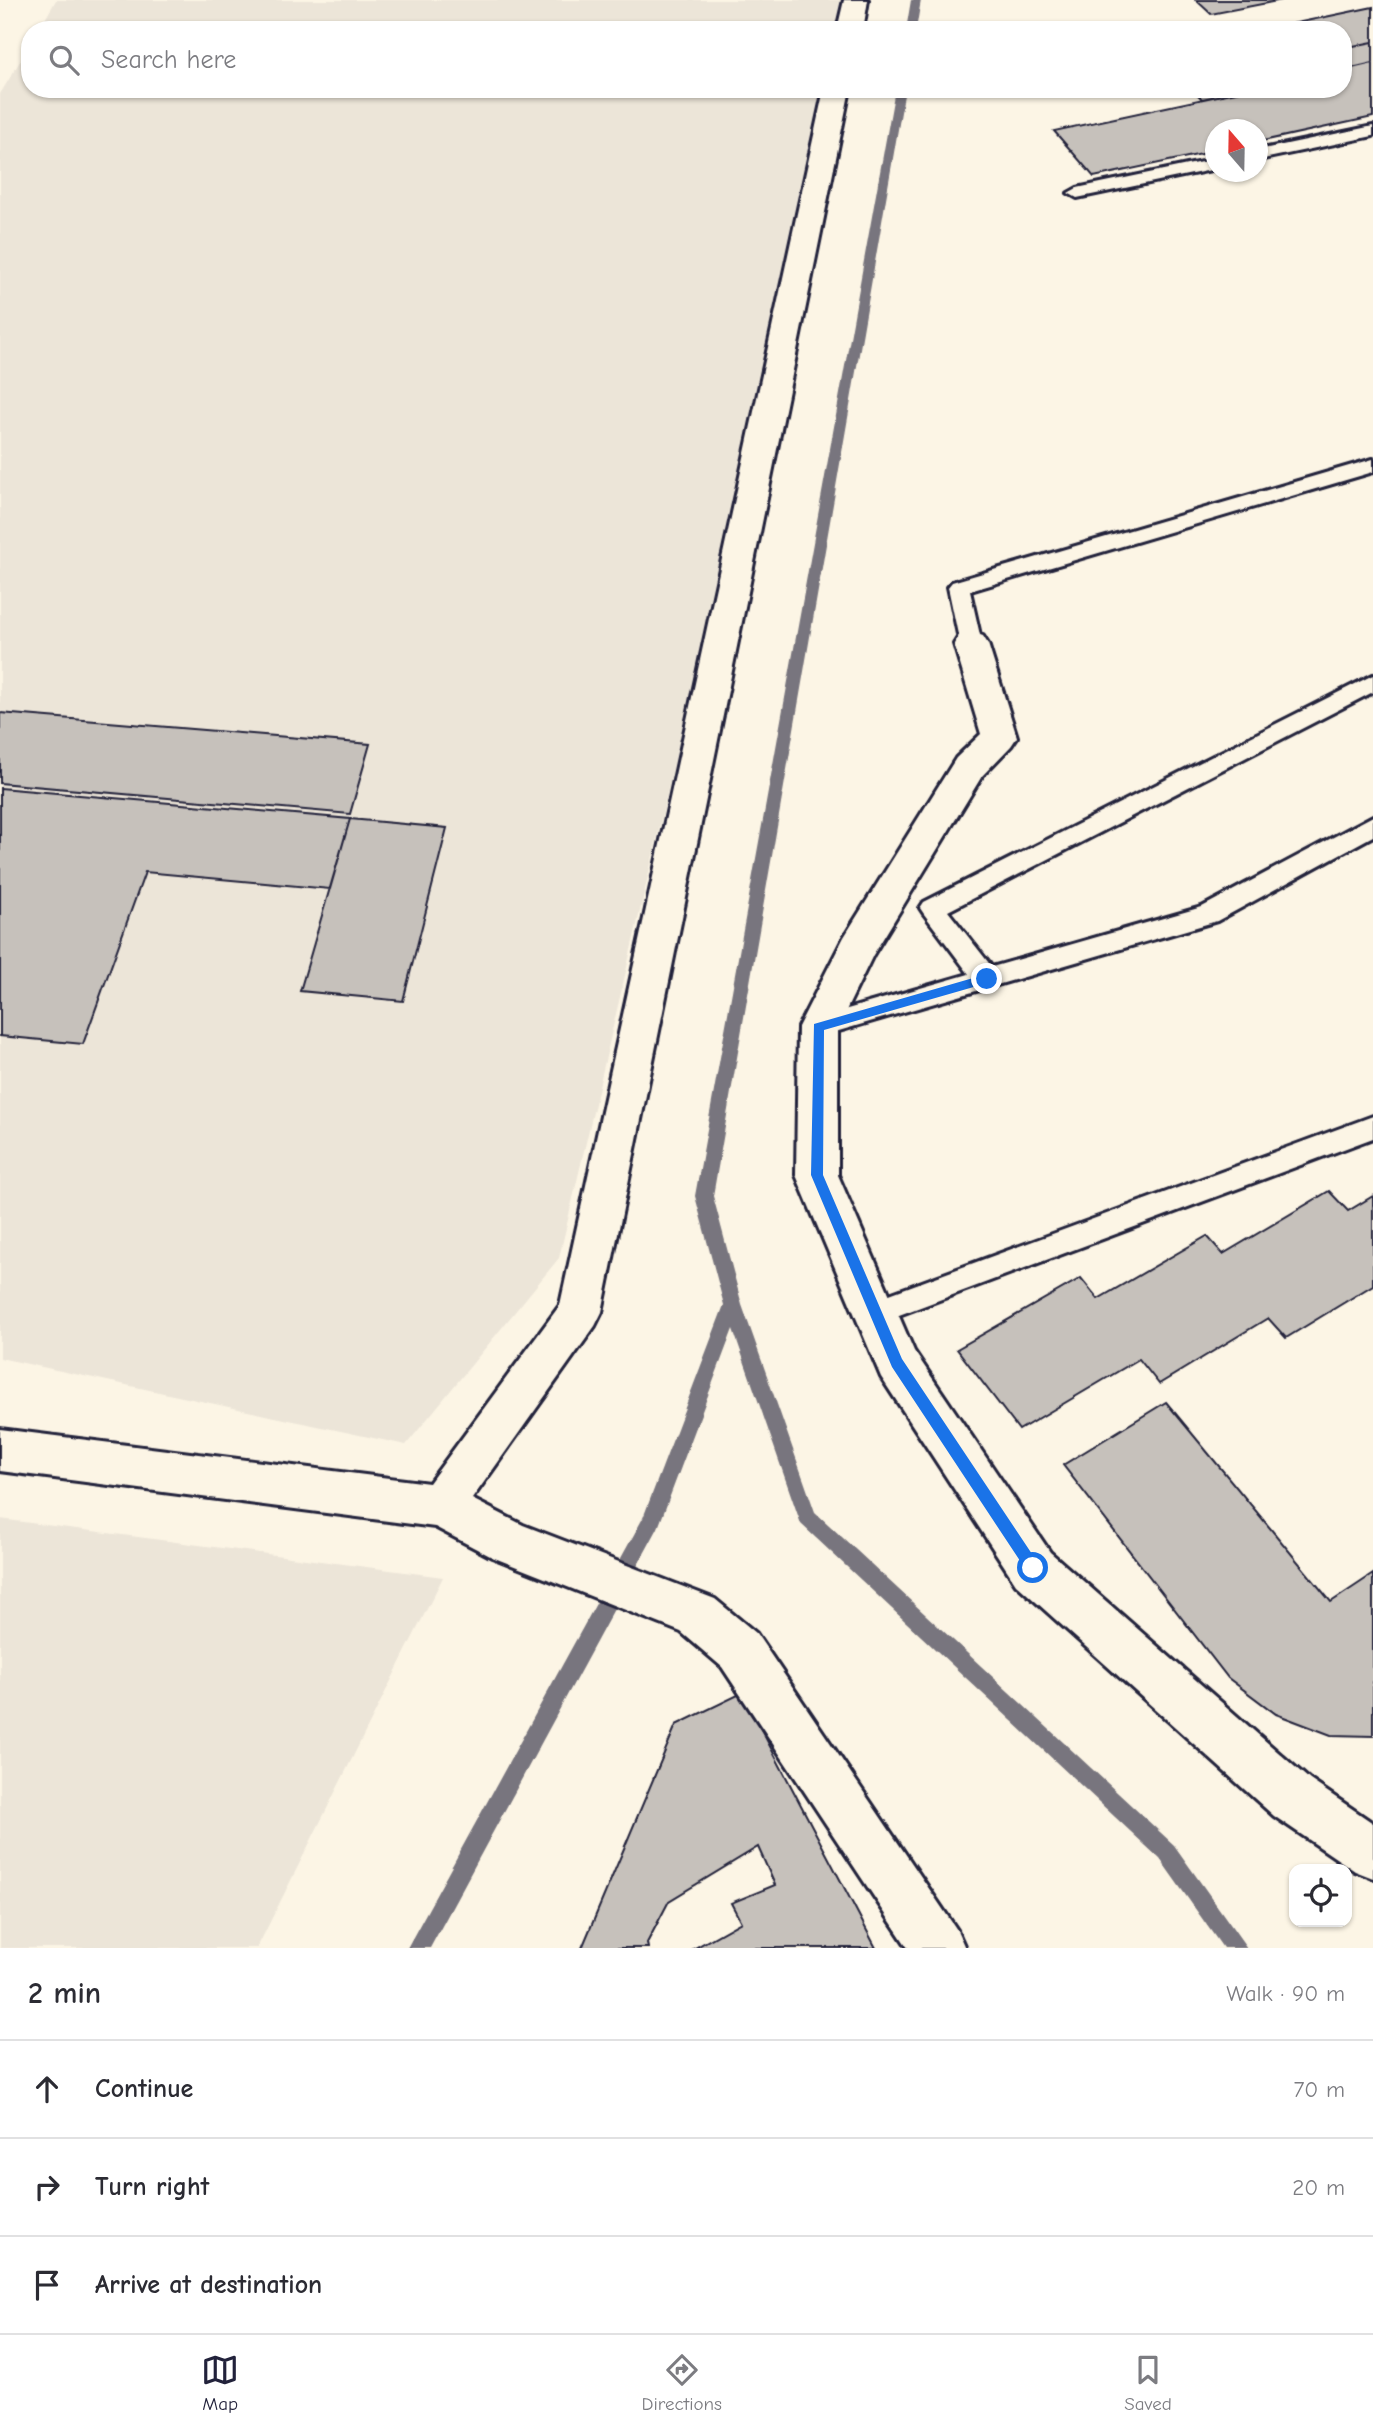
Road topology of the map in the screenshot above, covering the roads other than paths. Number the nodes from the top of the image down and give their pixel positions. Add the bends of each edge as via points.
1 (856, 0) edge
2 (852, 21) edge
3 (835, 98) edge
4 (1373, 131) edge
5 (1268, 153) edge
6 (1205, 166) edge
7 (1077, 193) dead end
8 (1373, 465) edge
9 (971, 644) joint
10 (1373, 683) edge
11 (1373, 825) edge
12 (987, 979) junction
13 (818, 1027) junction
14 (1373, 1127) edge
15 (875, 1312) junction
16 (0, 1450) edge
17 (440, 1506) junction
18 (1373, 1853) edge
19 (939, 1948) edge

1 - 2 street
3 - 17 street via 580,1312
4 - 5 lane
6 - 7 lane
8 - 9 lane via 960,587
9 - 13 street via 999,737 969,767 856,948
10 - 12 lane via 932,908
11 - 12 lane via 1209,914
12 - 13 lane
13 - 15 street via 817,1175
14 - 15 lane
15 - 18 street via 897,1363 1033,1568 1292,1798
16 - 17 street
17 - 19 street via 508,1541 698,1615 739,1650

